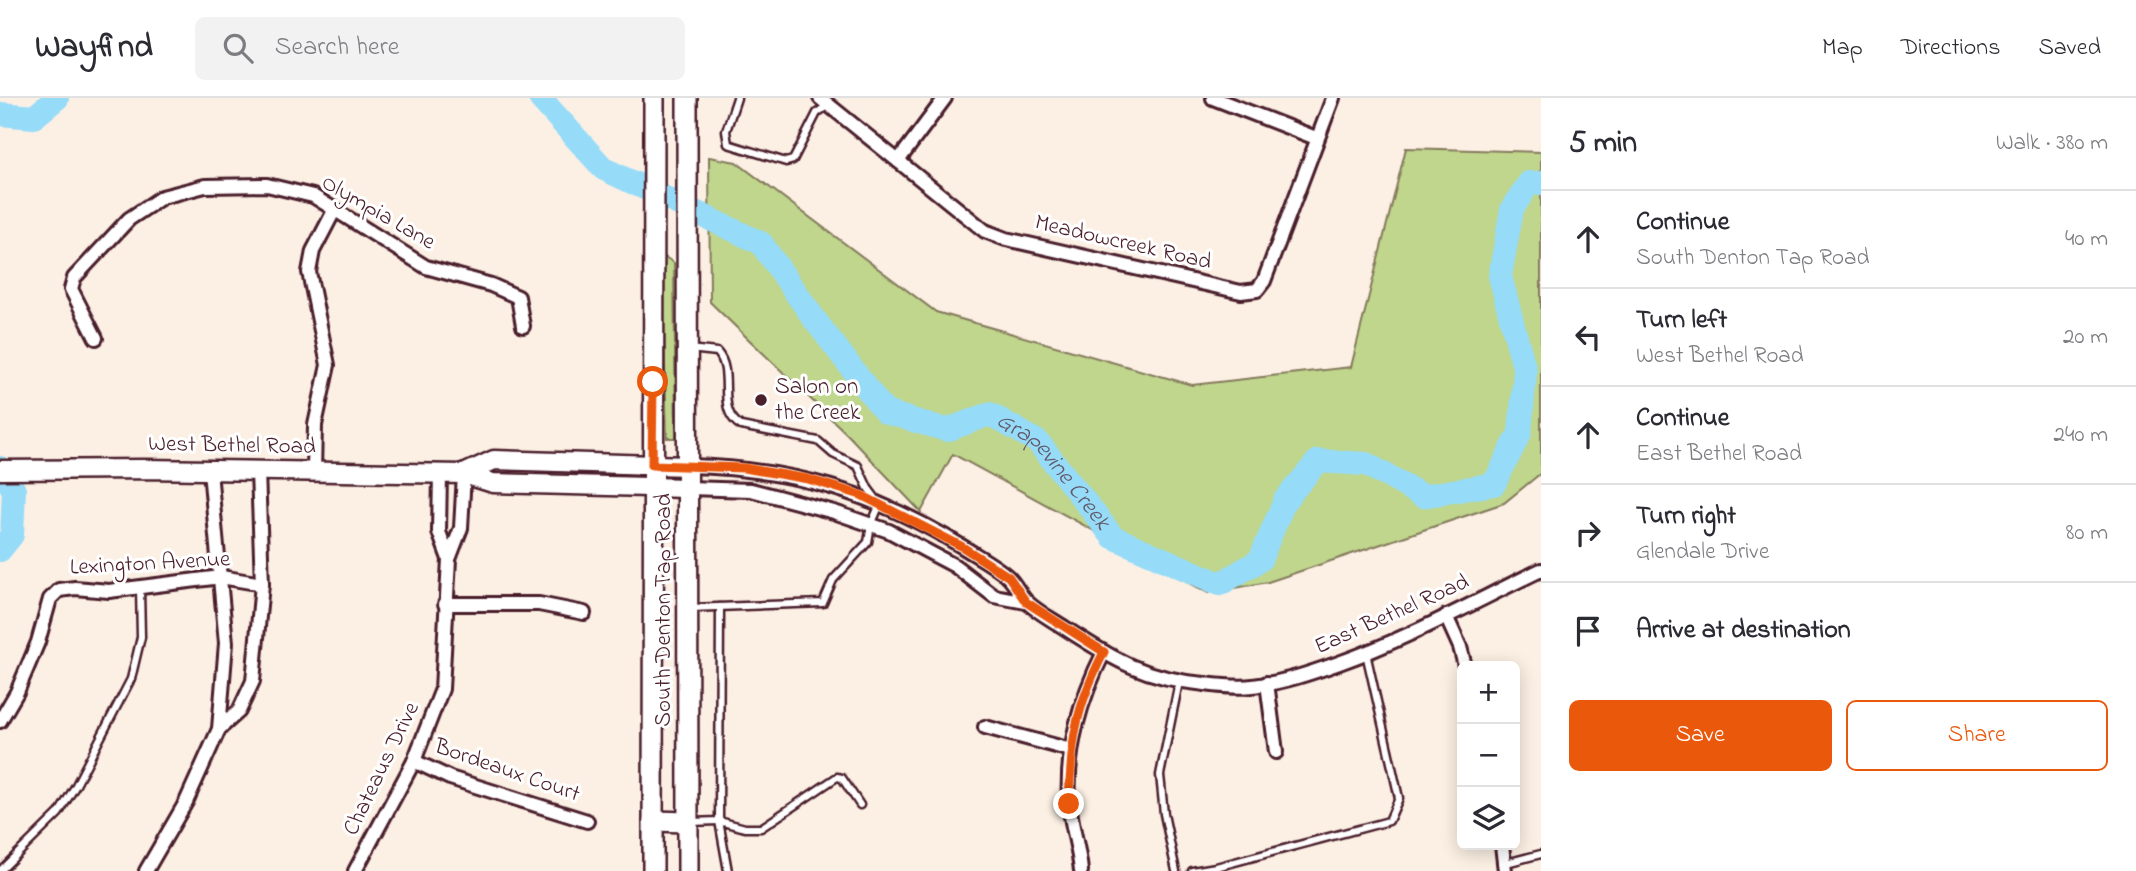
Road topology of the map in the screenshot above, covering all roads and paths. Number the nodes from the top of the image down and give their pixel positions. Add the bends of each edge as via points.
1 (687, 98) edge
2 (737, 98) edge
3 (945, 98) edge
4 (1213, 98) edge
5 (1333, 98) edge
6 (824, 101) edge
7 (654, 106) edge
8 (1316, 138) junction
9 (898, 160) junction
10 (335, 209) junction
11 (523, 327) dead end
12 (96, 338) dead end
13 (688, 349) junction
14 (652, 465) junction
15 (688, 466) junction
16 (0, 470) edge
17 (210, 471) junction
18 (258, 471) junction
19 (314, 472) junction
20 (440, 473) junction
21 (464, 474) junction
22 (652, 488) junction
23 (688, 488) junction
24 (880, 504) junction
25 (871, 525) junction
26 (449, 559) junction
27 (1541, 570) edge
28 (221, 577) junction
29 (262, 584) junction
30 (140, 587) junction
31 (1026, 602) junction
32 (445, 604) junction
33 (720, 607) junction
34 (688, 608) junction
35 (584, 613) dead end
36 (1446, 616) junction
37 (1104, 652) junction
38 (1366, 653) junction
39 (1464, 661) edge
40 (1179, 682) junction
41 (1267, 683) junction
42 (0, 721) edge
43 (985, 727) dead end
44 (219, 729) junction
45 (1071, 750) junction
46 (1276, 752) dead end
47 (414, 761) junction
48 (860, 805) dead end
49 (587, 821) dead end
50 (653, 821) junction
51 (719, 821) junction
52 (688, 822) junction
53 (1541, 854) edge
54 (1506, 867) edge
55 (0, 870) edge
56 (146, 871) edge
57 (355, 871) edge
58 (653, 871) edge
59 (688, 871) edge
60 (728, 871) edge
61 (1081, 871) edge
62 (1176, 871) edge
63 (1192, 871) edge

1 - 13 main road, South Denton Tap Road
2 - 6 lane via 726,131 728,144 786,162 793,160
3 - 9 street
4 - 8 street
5 - 8 street, Meadowcreek Road
6 - 9 street, Meadowcreek Road
7 - 14 main road, South Denton Tap Road
8 - 9 street, Meadowcreek Road via 1264,281 1257,290 1241,292 985,231
10 - 11 street, Olympia Lane via 426,267 518,297
10 - 12 street, Olympia Lane via 313,196 267,185 205,186 162,197 129,219 74,278 71,289
10 - 19 street via 313,251 309,272 328,365 314,425
13 - 15 main road, South Denton Tap Road
13 - 24 lane via 718,352 724,359 727,411 732,421 818,441 858,466
14 - 15 main road, West Bethel Road
14 - 21 main road, West Bethel Road via 494,460
14 - 22 main road, South Denton Tap Road
15 - 23 main road, South Denton Tap Road
15 - 24 street, East Bethel Road via 744,468 808,479
16 - 17 main road, West Bethel Road
17 - 18 main road, West Bethel Road
17 - 28 street
18 - 19 main road, West Bethel Road
18 - 29 street
19 - 20 main road, West Bethel Road
20 - 21 main road, West Bethel Road
20 - 26 street, Chateaus Drive via 439,532
21 - 22 main road, West Bethel Road via 493,483
21 - 26 street, Chateaus Drive via 461,528
22 - 23 main road, West Bethel Road
22 - 50 main road, South Denton Tap Road
23 - 25 street, East Bethel Road via 751,491
23 - 34 main road, South Denton Tap Road
24 - 25 lane
24 - 31 street, East Bethel Road via 1009,577
25 - 31 street, East Bethel Road via 955,566 994,596
25 - 33 lane via 869,542 833,580 823,603
26 - 32 street, Chateaus Drive
27 - 36 street, East Bethel Road
28 - 29 street, Lexington Avenue
28 - 30 street, Lexington Avenue
28 - 44 street via 226,643
29 - 44 street via 253,681 239,711
30 - 42 street, Lexington Avenue via 109,591 75,588 60,590 50,598 38,642
30 - 55 lane via 141,637 131,679 58,813
31 - 37 street, East Bethel Road
32 - 35 street via 539,604
32 - 47 street, Chateaus Drive via 442,689
33 - 34 lane
33 - 51 lane
34 - 52 main road, South Denton Tap Road
36 - 38 street, East Bethel Road
36 - 39 street
37 - 40 street, East Bethel Road via 1128,667
37 - 45 street via 1082,701
38 - 41 street, East Bethel Road
38 - 63 lane via 1399,798 1389,821
40 - 41 street, East Bethel Road via 1232,687
40 - 62 lane via 1160,775
41 - 46 street
43 - 45 street
44 - 56 street via 186,802
45 - 61 street via 1069,804
47 - 49 street, Bordeaux Court via 450,778
47 - 57 street, Chateaus Drive
48 - 51 lane via 837,777 761,828
50 - 52 main road
50 - 58 main road, South Denton Tap Road
51 - 52 lane
51 - 60 lane
52 - 59 main road, South Denton Tap Road
53 - 54 lane

